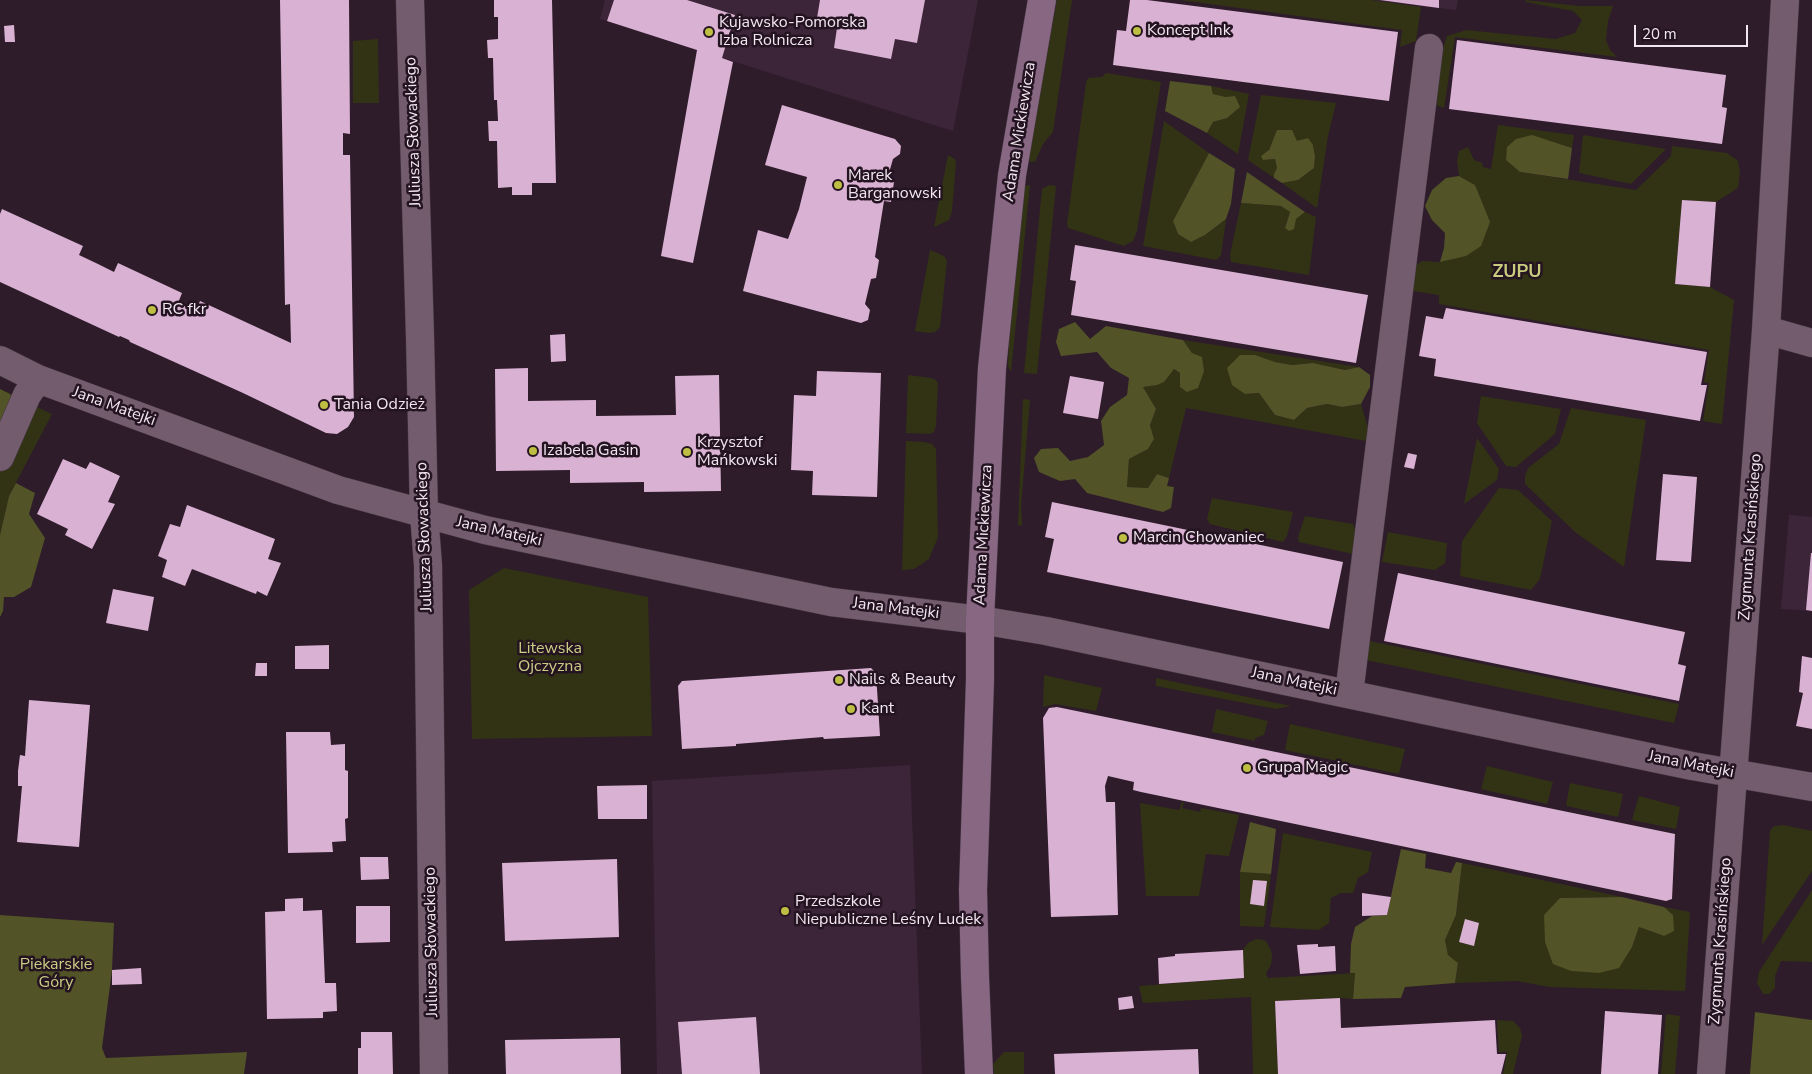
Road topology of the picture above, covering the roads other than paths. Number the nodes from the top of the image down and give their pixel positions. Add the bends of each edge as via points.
1 (410, 0) edge
2 (1042, 0) edge
3 (1785, 0) edge
4 (1429, 48) dead end
5 (1766, 330) junction
6 (1812, 343) edge
7 (0, 360) edge
8 (38, 379) junction
9 (0, 457) edge
10 (424, 514) junction
11 (980, 620) junction
12 (1349, 694) junction
13 (1734, 774) junction
14 (1812, 788) edge
15 (434, 1074) edge
16 (979, 1074) edge
17 (1711, 1074) edge

1 - 10 street, Juliusza Słowackiego
2 - 11 street, Adama Mickiewicza via 1012,175 992,368
3 - 5 street, Zygmunta Krasińskiego
4 - 12 street
5 - 6 street
5 - 13 street, Zygmunta Krasińskiego
7 - 8 street, Jana Matejki
8 - 9 street via 27,395
8 - 10 street, Jana Matejki via 338,490
10 - 11 street, Jana Matejki via 485,530 831,602
10 - 15 street, Juliusza Słowackiego via 428,565
11 - 12 street, Jana Matejki
11 - 16 street, Adama Mickiewicza via 973,890
12 - 13 street, Jana Matejki
13 - 14 street, Jana Matejki
13 - 17 street, Zygmunta Krasińskiego

